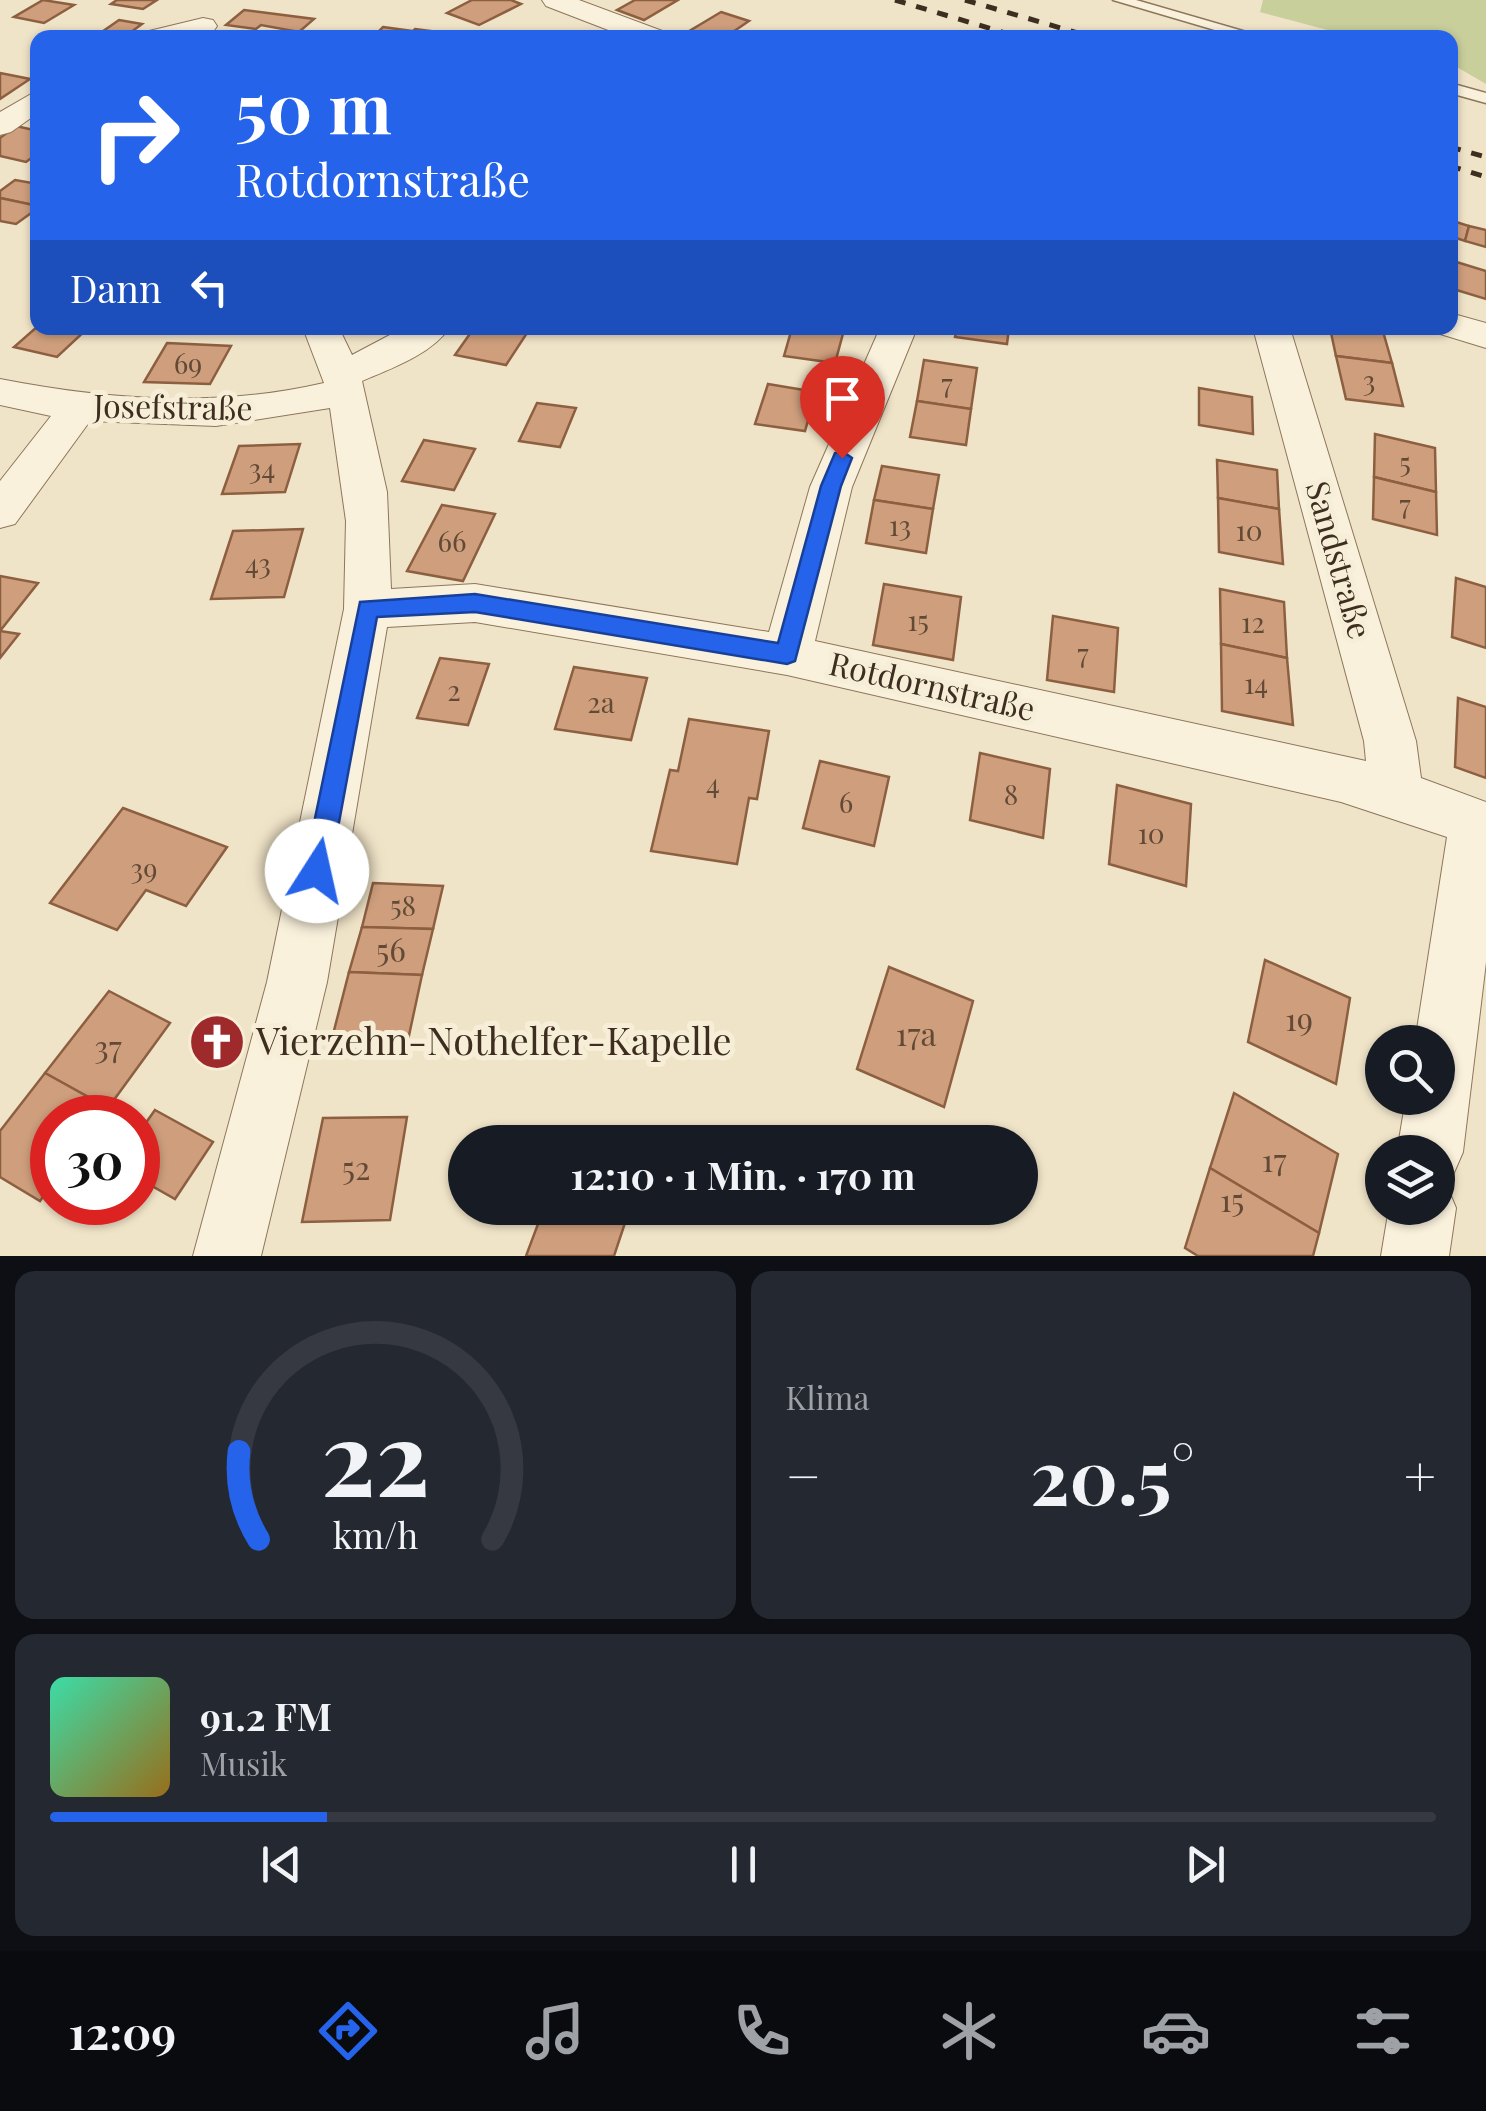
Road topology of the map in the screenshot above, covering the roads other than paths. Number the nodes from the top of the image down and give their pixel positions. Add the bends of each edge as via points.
1 (556, 0) edge
2 (1120, 0) edge
3 (201, 21) edge
4 (177, 30) edge
5 (634, 30) edge
6 (1231, 30) edge
7 (1458, 90) edge
8 (1486, 98) edge
9 (30, 105) edge
10 (0, 126) edge
11 (1458, 327) edge
12 (324, 335) edge
13 (418, 335) edge
14 (895, 335) edge
15 (1274, 335) edge
16 (1486, 336) edge
17 (343, 383) junction
18 (0, 392) edge
19 (79, 408) junction
20 (0, 512) edge
21 (368, 608) junction
22 (787, 654) junction
23 (1396, 794) junction
24 (1481, 825) edge
25 (1433, 1135) edge
26 (1420, 1225) edge
27 (227, 1256) edge
28 (1415, 1256) edge

1 - 5 street
2 - 6 lane
3 - 4 street
7 - 8 lane
9 - 10 street
11 - 16 street
12 - 17 street
13 - 17 street, Josefstraße
14 - 22 street via 831,486
15 - 23 street, Sandstraße via 1390,741
17 - 19 street, Josefstraße via 287,407
17 - 21 street via 364,484
18 - 19 street, Josefstraße
19 - 20 street
21 - 22 street, Rotdornstraße via 475,603
21 - 27 street via 297,982
22 - 23 street, Rotdornstraße
23 - 24 street, Rotdornstraße
24 - 25 street
26 - 28 street

